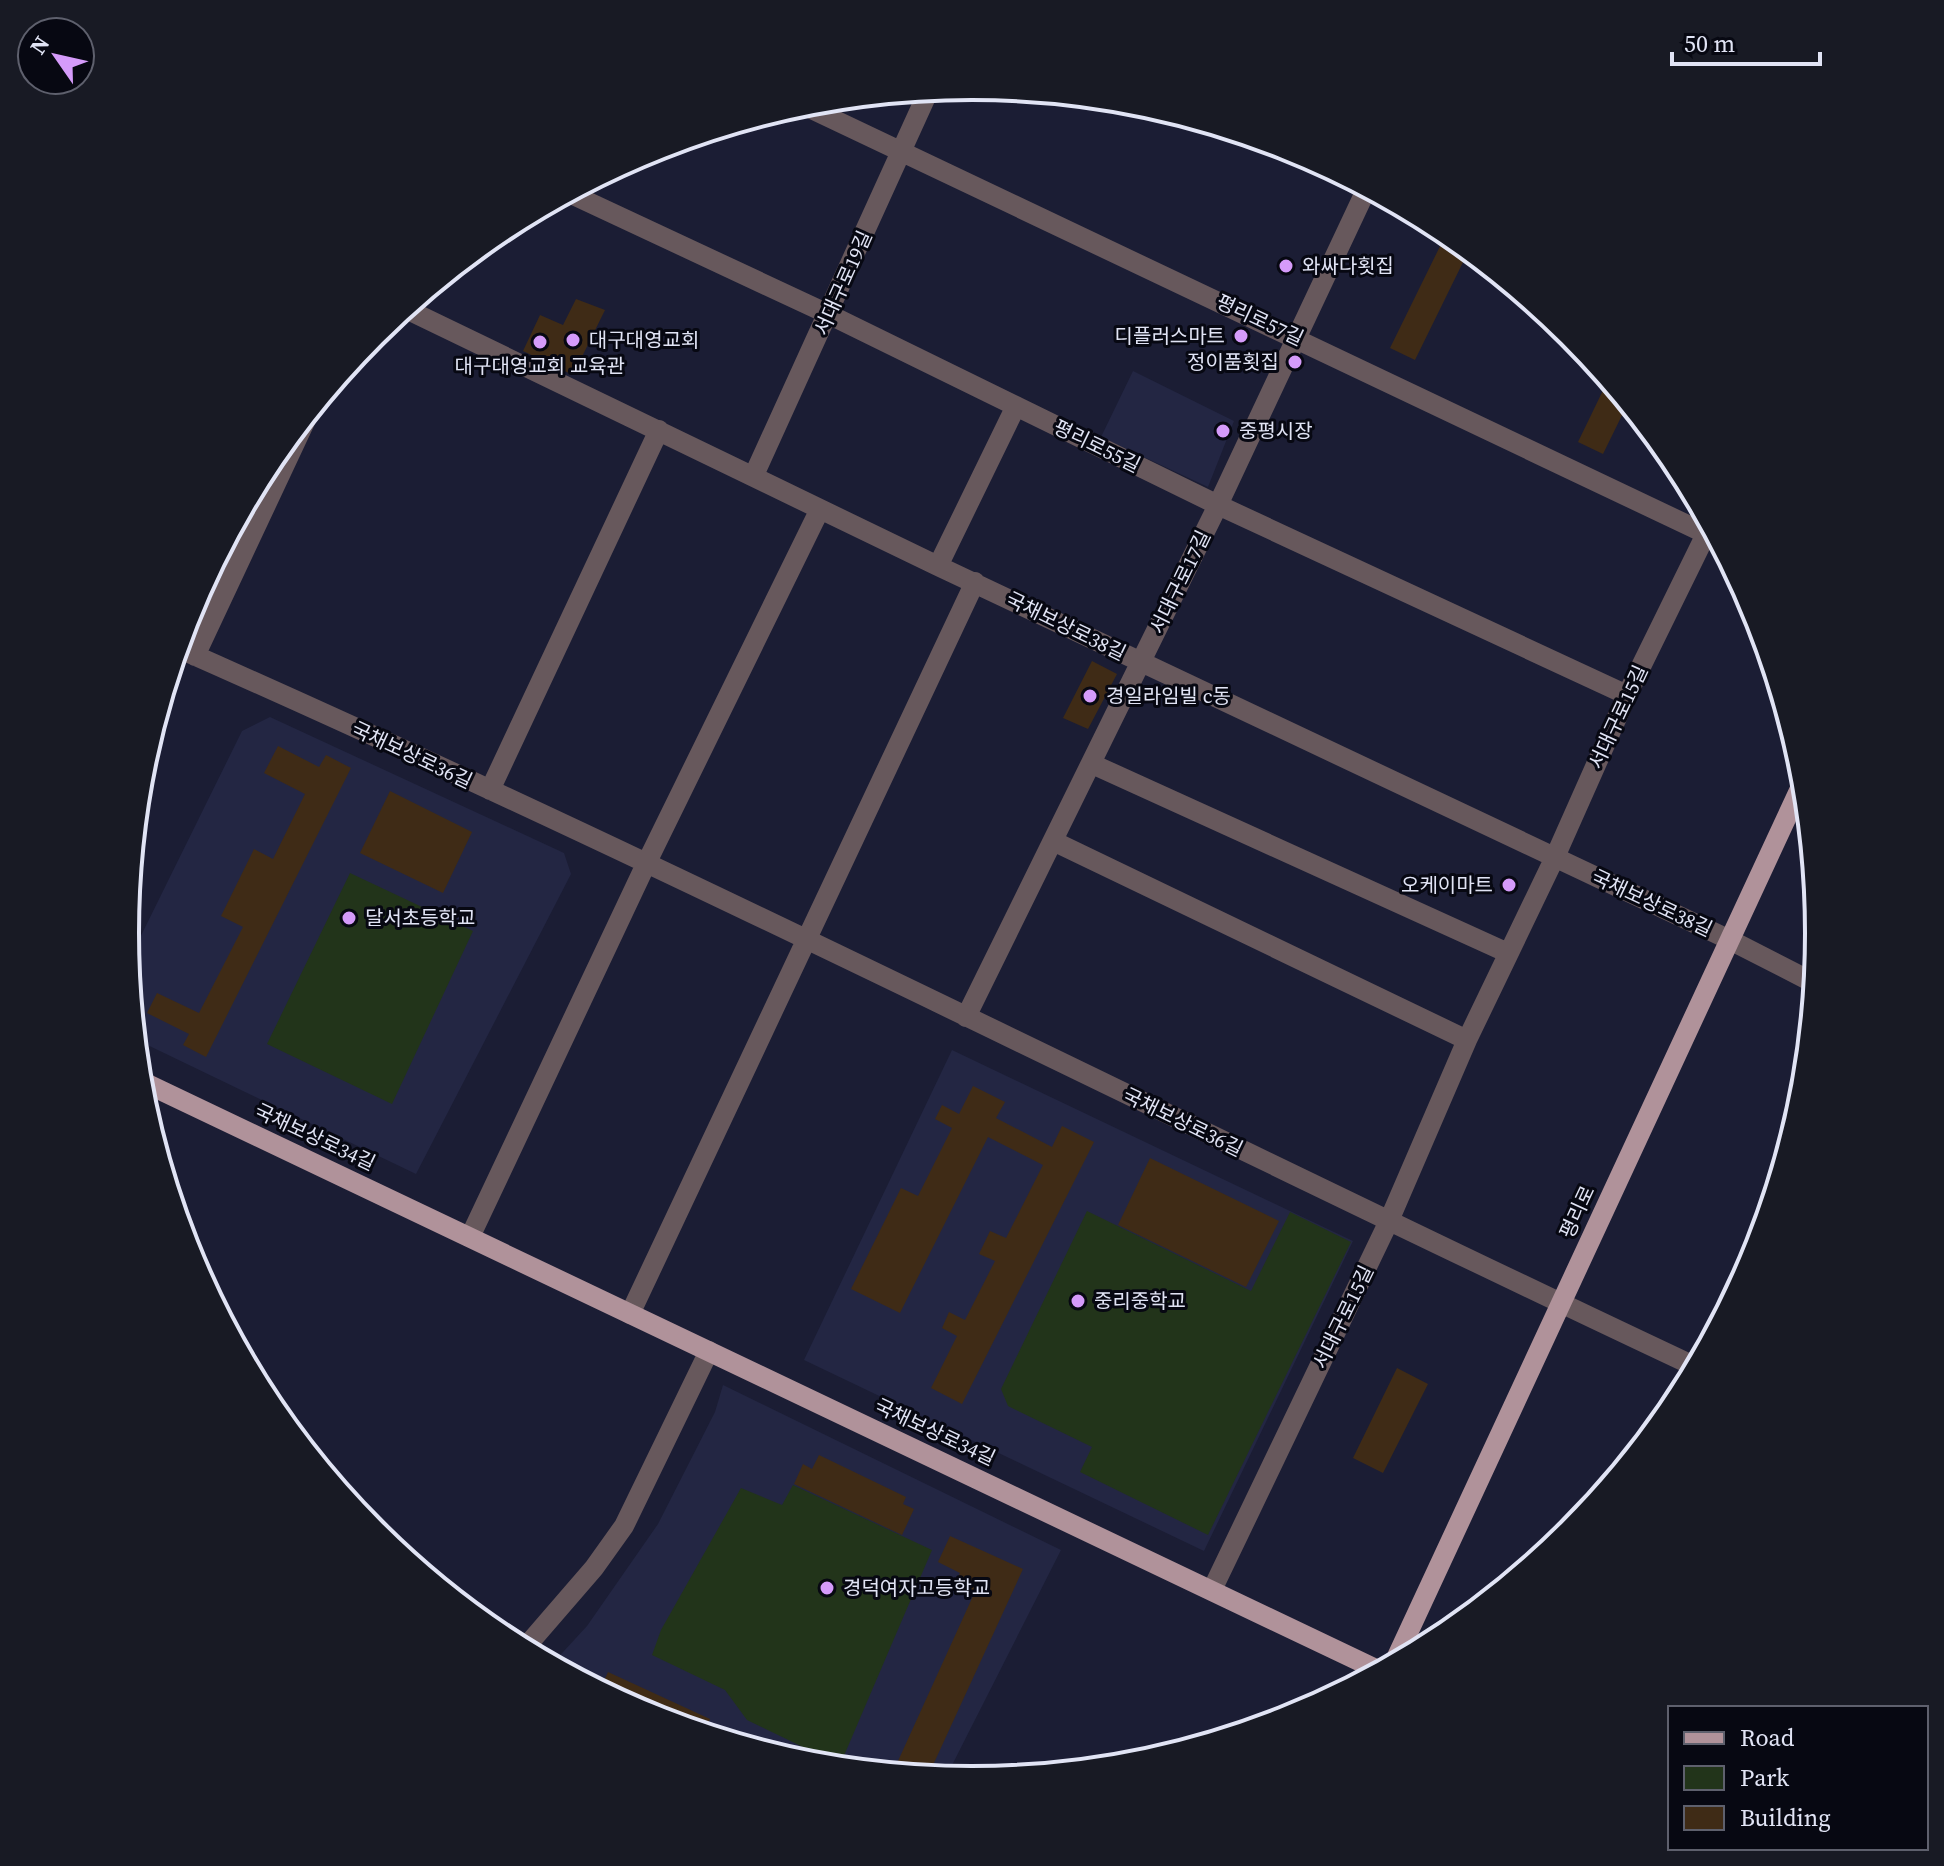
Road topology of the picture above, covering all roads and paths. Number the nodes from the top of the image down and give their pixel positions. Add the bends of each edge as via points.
1 (924, 102) edge
2 (822, 114) edge
3 (902, 151) junction
4 (1362, 198) edge
5 (581, 199) edge
6 (416, 314) edge
7 (828, 314) junction
8 (1297, 338) junction
9 (1016, 406) junction
10 (659, 430) junction
11 (281, 467) edge
12 (754, 475) junction
13 (1218, 505) junction
14 (820, 509) junction
15 (1699, 527) edge
16 (1707, 542) edge
17 (938, 566) junction
18 (975, 582) junction
19 (193, 639) edge
20 (188, 653) edge
21 (1141, 662) junction
22 (1627, 695) junction
23 (1092, 764) junction
24 (490, 790) junction
25 (1794, 801) edge
26 (1053, 841) junction
27 (1555, 857) junction
28 (646, 864) junction
29 (806, 939) junction
30 (1730, 940) junction
31 (1508, 953) junction
32 (1803, 978) edge
33 (966, 1017) junction
34 (1467, 1040) junction
35 (153, 1087) edge
36 (1388, 1223) junction
37 (470, 1237) junction
38 (1560, 1303) junction
39 (630, 1314) junction
40 (709, 1351) junction
41 (1686, 1362) edge
42 (1212, 1590) junction
43 (532, 1640) edge
44 (1402, 1646) edge
45 (1368, 1665) edge

1 - 3 street, 서대구로19길
2 - 3 street, 평리로57길
3 - 7 street, 서대구로19길
3 - 8 street, 평리로57길
4 - 8 street, 서대구로17길
5 - 7 street, 평리로55길
6 - 10 street, 국채보상로38길
7 - 9 street, 평리로55길
7 - 12 street, 서대구로19길
8 - 13 street, 서대구로17길
8 - 15 street, 평리로57길
9 - 13 street, 평리로55길
9 - 17 street
10 - 12 street, 국채보상로38길
10 - 24 street
11 - 19 street
12 - 14 street, 국채보상로38길
13 - 21 street, 서대구로17길
13 - 22 street, 평리로55길
14 - 17 street, 국채보상로38길
14 - 28 street
16 - 22 street, 서대구로15길
17 - 18 street, 국채보상로38길
18 - 21 street, 국채보상로38길
18 - 29 street
20 - 24 street, 국채보상로36길
21 - 23 street, 서대구로17길
21 - 27 street, 국채보상로38길
22 - 27 street, 서대구로15길
23 - 26 street, 서대구로17길
23 - 31 street
24 - 28 street, 국채보상로36길
25 - 30 main road, 평리로
26 - 33 street, 서대구로17길
26 - 34 street
27 - 30 street, 국채보상로38길
27 - 31 street, 서대구로15길
28 - 29 street, 국채보상로36길
28 - 37 street
29 - 33 street, 국채보상로36길
29 - 39 street
30 - 32 street, 국채보상로38길
30 - 38 main road, 평리로
31 - 34 street, 서대구로15길
33 - 36 street, 국채보상로36길
34 - 36 street, 서대구로15길
35 - 37 main road, 국채보상로34길
36 - 38 street, 국채보상로36길
36 - 42 street, 서대구로15길
37 - 39 main road, 국채보상로34길
38 - 41 street, 국채보상로36길
38 - 44 main road, 평리로
39 - 40 main road, 국채보상로34길
40 - 42 main road, 국채보상로34길
40 - 43 street via 624,1526
42 - 45 main road, 국채보상로34길

